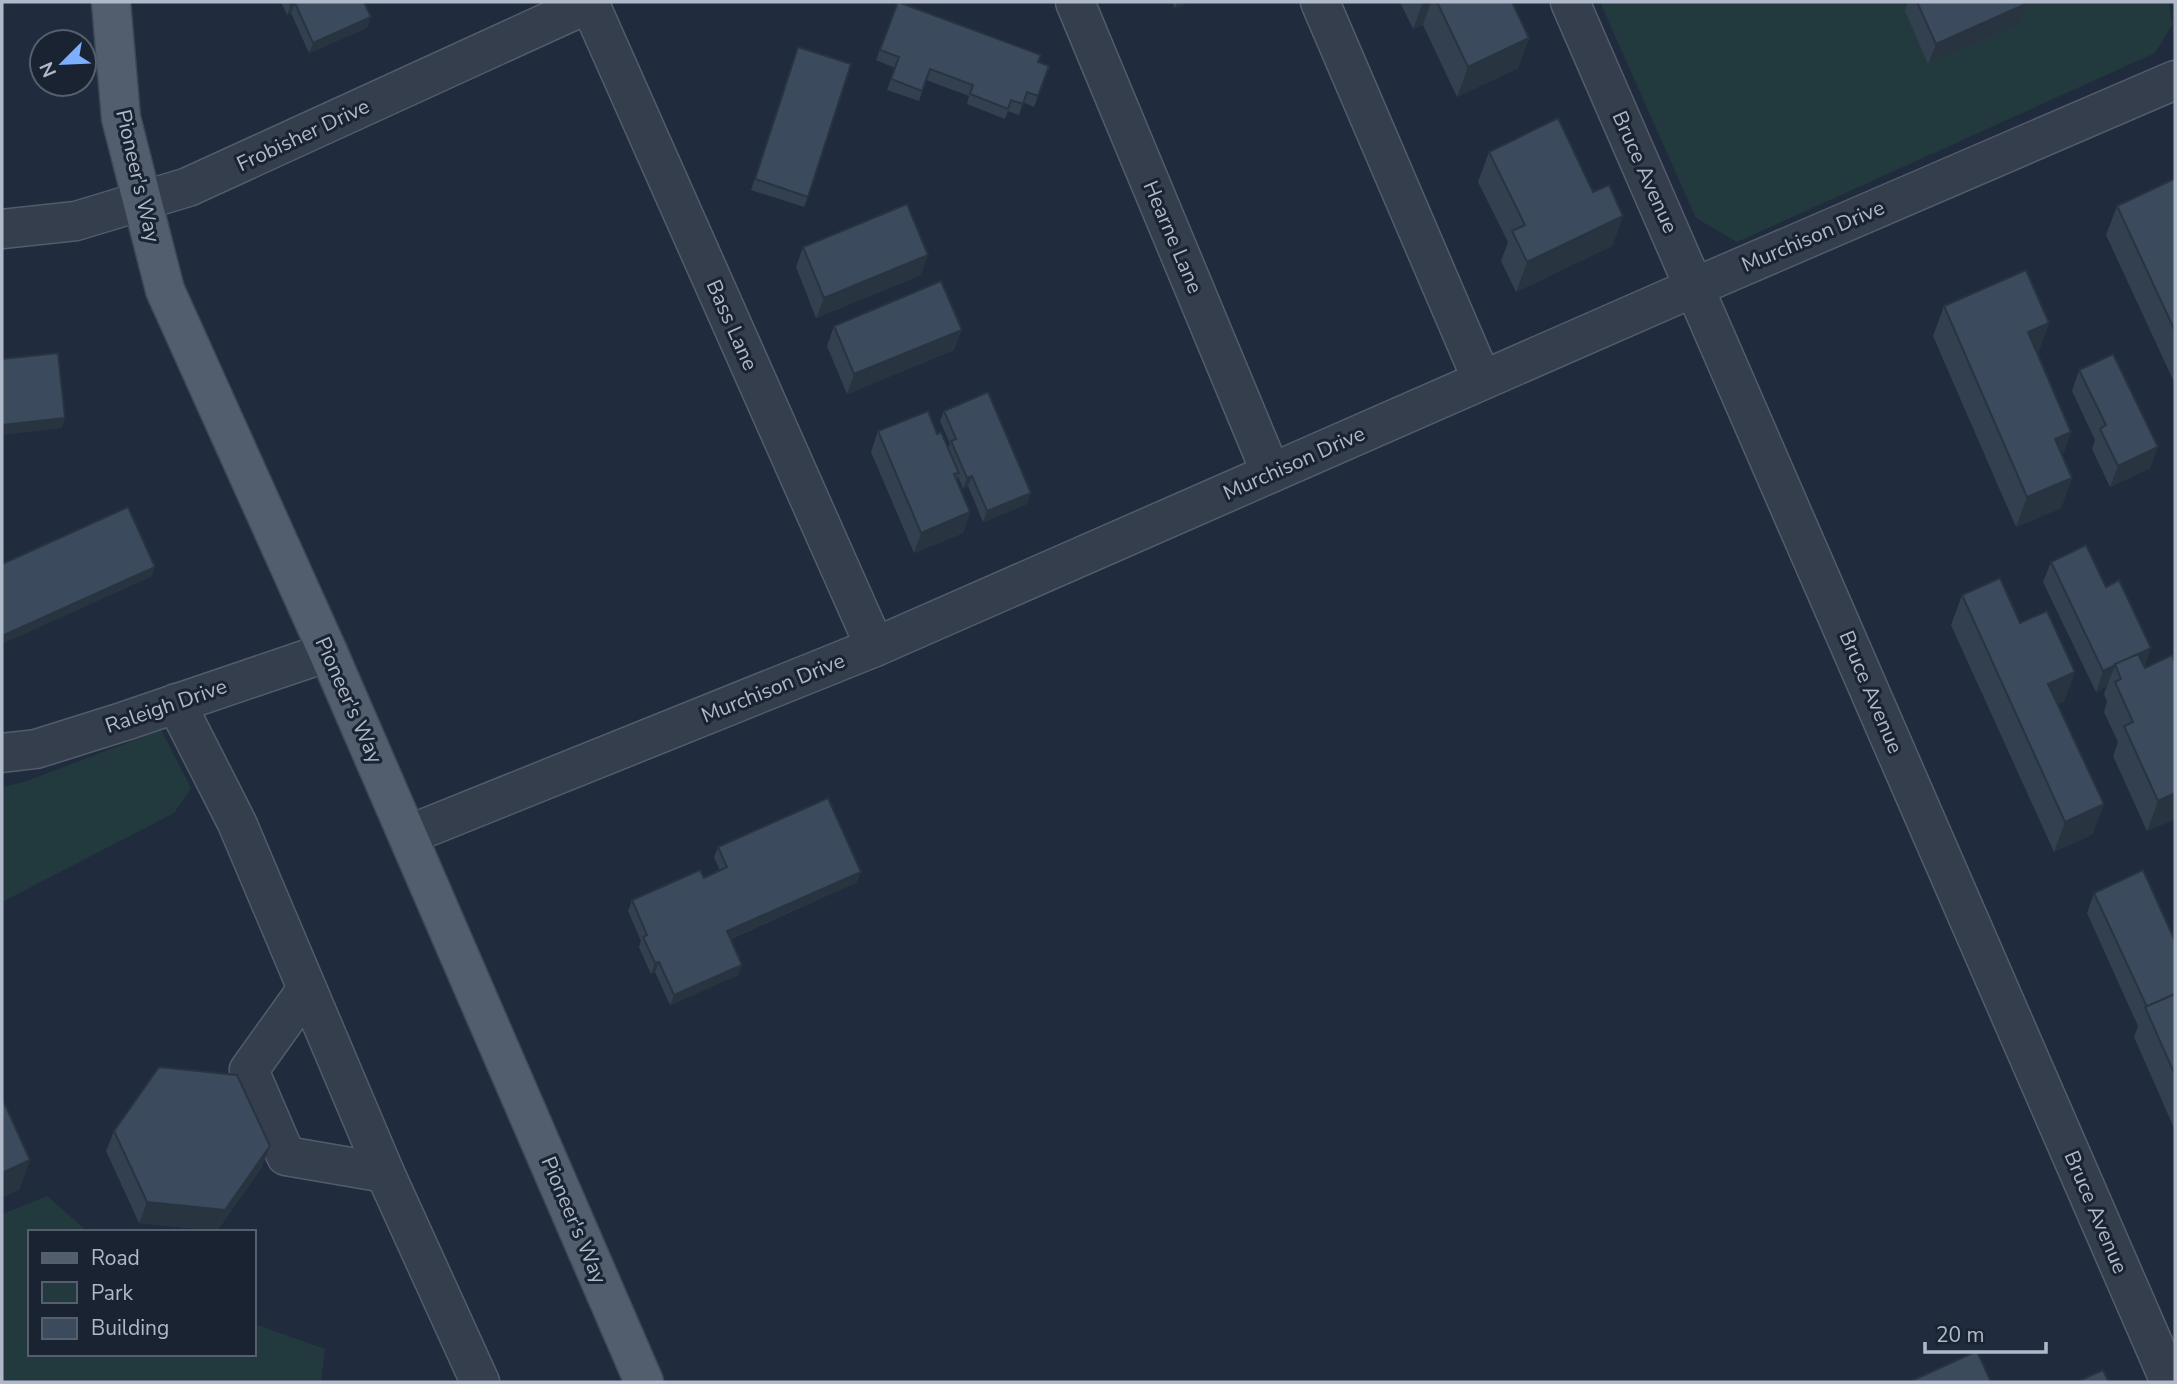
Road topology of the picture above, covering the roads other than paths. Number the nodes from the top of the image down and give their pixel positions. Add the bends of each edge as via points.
1 (111, 2) edge
2 (590, 2) edge
3 (1075, 2) edge
4 (1320, 2) edge
5 (1570, 2) edge
6 (2175, 80) edge
7 (143, 200) junction
8 (2, 229) edge
9 (1695, 287) junction
10 (1482, 380) junction
11 (1271, 473) junction
12 (875, 647) junction
13 (328, 652) junction
14 (176, 703) junction
15 (2, 753) edge
16 (408, 835) junction
17 (307, 989) junction
18 (385, 1173) junction
19 (480, 1382) edge
20 (644, 1382) edge
21 (2170, 1382) edge

1 - 7 main road, Pioneer's Way via 121,118
2 - 7 street, Frobisher Drive via 188,187
2 - 12 street, Bass Lane
3 - 11 street, Hearne Lane
4 - 10 street
5 - 9 street, Bruce Avenue
6 - 9 street, Murchison Drive
7 - 8 street, Frobisher Drive via 76,221
7 - 13 main road, Pioneer's Way via 165,290
9 - 10 street, Murchison Drive
9 - 21 street, Bruce Avenue
10 - 11 street, Murchison Drive
11 - 12 street, Murchison Drive
12 - 16 street, Murchison Drive
13 - 14 street, Raleigh Drive
13 - 16 main road, Pioneer's Way
14 - 15 street, Raleigh Drive via 36,749
14 - 17 street via 237,823
16 - 20 main road, Pioneer's Way
17 - 18 street
17 - 18 street via 249,1070 286,1156
18 - 19 street

